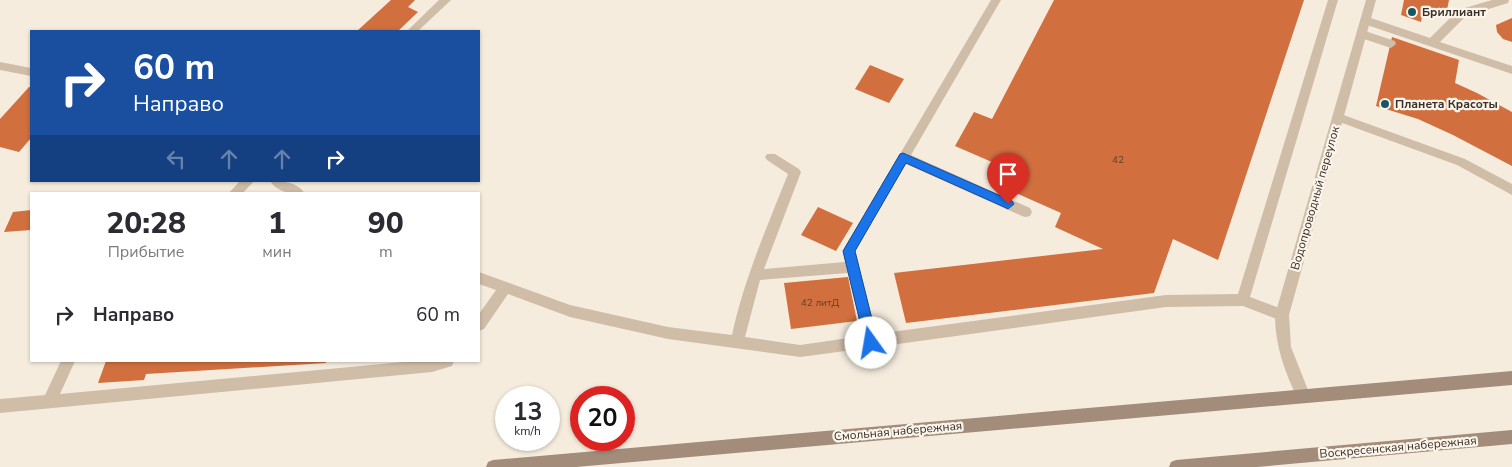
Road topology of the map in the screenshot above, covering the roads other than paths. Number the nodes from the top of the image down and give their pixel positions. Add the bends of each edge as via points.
1 (446, 0) edge
2 (996, 0) edge
3 (1333, 0) edge
4 (1371, 0) edge
5 (1504, 0) edge
6 (1365, 20) junction
7 (413, 30) edge
8 (1362, 34) junction
9 (1432, 43) junction
10 (1391, 44) dead end
11 (1, 68) edge
12 (1512, 70) edge
13 (30, 72) edge
14 (1338, 117) junction
15 (771, 157) dead end
16 (903, 158) junction
17 (247, 182) edge
18 (278, 182) edge
19 (1512, 190) edge
20 (236, 192) edge
21 (295, 192) edge
22 (1026, 212) dead end
23 (853, 267) junction
24 (754, 275) junction
25 (480, 278) edge
26 (504, 288) junction
27 (1243, 300) junction
28 (1282, 315) junction
29 (480, 324) edge
30 (738, 343) junction
31 (871, 343) junction
32 (68, 362) edge
33 (444, 362) edge
34 (1512, 378) edge
35 (1303, 395) junction
36 (49, 402) junction
37 (0, 406) edge
38 (1512, 437) edge
39 (493, 467) edge
40 (1176, 467) edge

1 - 7 street
2 - 16 street
3 - 27 street
4 - 6 street, Водопроводный переулок
5 - 9 street via 1462,13
6 - 8 street, Водопроводный переулок
6 - 9 street
8 - 10 street
8 - 14 street, Водопроводный переулок
9 - 12 street
11 - 13 street
14 - 19 street via 1461,162
14 - 28 street, Водопроводный переулок
15 - 24 street via 795,172
16 - 22 street
16 - 23 street via 849,251
17 - 20 street
18 - 21 street
23 - 24 street
23 - 31 street
24 - 30 street
25 - 26 street
26 - 29 street
26 - 30 street via 570,311 668,333
27 - 28 street
27 - 31 street via 1166,301
28 - 35 street, Водопроводный переулок via 1281,335
30 - 31 street via 800,351
32 - 36 street
33 - 36 street via 432,366
34 - 35 main road
35 - 39 main road, Смольная набережная
36 - 37 street
38 - 40 main road, Воскресенская набережная

